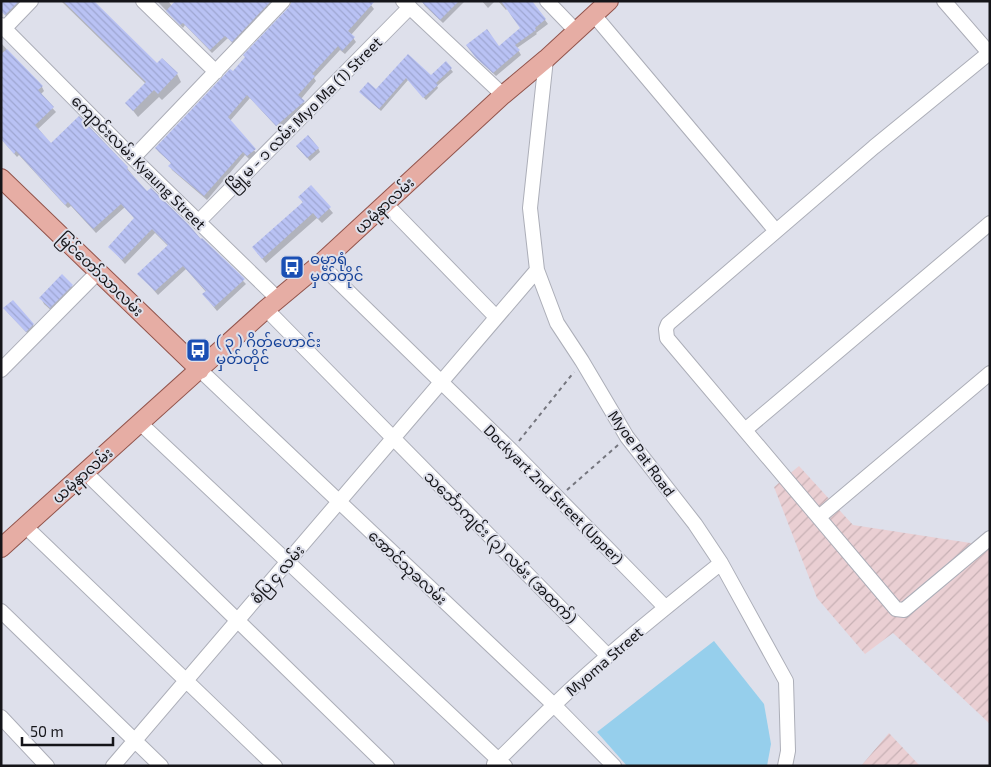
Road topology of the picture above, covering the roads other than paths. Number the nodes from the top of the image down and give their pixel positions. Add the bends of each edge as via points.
1 (31, 1) edge
2 (283, 1) edge
3 (547, 1) edge
4 (609, 1) edge
5 (944, 1) edge
6 (150, 4) edge
7 (407, 4) edge
8 (594, 15) junction
9 (3, 27) edge
10 (576, 31) junction
11 (989, 53) edge
12 (546, 59) junction
13 (216, 72) junction
14 (502, 95) junction
15 (134, 158) junction
16 (1, 178) edge
17 (385, 203) junction
18 (199, 221) junction
19 (990, 223) edge
20 (776, 231) junction
21 (320, 264) junction
22 (537, 270) junction
23 (98, 272) junction
24 (272, 304) junction
25 (496, 317) junction
26 (1, 370) edge
27 (200, 370) junction
28 (990, 373) edge
29 (441, 382) junction
30 (140, 424) junction
31 (745, 430) junction
32 (393, 438) junction
33 (85, 472) junction
34 (339, 502) junction
35 (819, 517) junction
36 (25, 526) junction
37 (990, 538) edge
38 (1, 548) edge
39 (288, 562) junction
40 (722, 563) junction
41 (665, 608) junction
42 (1, 612) edge
43 (237, 620) junction
44 (608, 656) junction
45 (186, 680) junction
46 (554, 705) junction
47 (1, 717) edge
48 (134, 740) junction
49 (499, 764) edge
50 (611, 765) edge
51 (47, 766) edge
52 (113, 766) edge
53 (161, 766) edge
54 (275, 766) edge
55 (387, 766) edge
56 (785, 766) edge

1 - 9 street
2 - 13 street
3 - 10 street
4 - 8 main road, ယမုံနာလမ်း
5 - 11 street
6 - 13 street
7 - 14 street
7 - 18 street, မြို့မ - ၁ လမ်း Myo Ma (1) Street
8 - 10 main road, ယမုံနာလမ်း
8 - 20 street
9 - 15 street, ကျောင်းလမ်း Kyaung Street
10 - 12 main road, ယမုံနာလမ်း
11 - 20 street
12 - 14 main road, ယမုံနာလမ်း
12 - 22 street, Myoe Pat Road via 530,208
13 - 15 street
14 - 17 main road, ယမုံနာလမ်း
15 - 18 street, ကျောင်းလမ်း Kyaung Street
16 - 23 main road, မြင်တော်သာလမ်း
17 - 21 main road, ယမုံနာလမ်း
17 - 25 street
18 - 24 street, ကျောင်းလမ်း Kyaung Street
19 - 31 street
20 - 31 street via 666,329 666,338
21 - 24 main road, ယမုံနာလမ်း
21 - 29 street, Dockyart 2nd Street (Upper)
22 - 25 street, စံပြ ၄ လမ်း
22 - 40 street, Myoe Pat Road via 557,323 627,437
23 - 26 street
23 - 27 main road, မြင်တော်သာလမ်း
24 - 27 main road, ယမုံနာလမ်း
24 - 32 street, ကျောင်းလမ်း Kyaung Street
25 - 29 street, စံပြ ၄ လမ်း
27 - 30 main road, ယမုံနာလမ်း
27 - 34 street, အောင်သုခလမ်း
28 - 35 street
29 - 32 street, စံပြ ၄ လမ်း
29 - 41 street, Dockyart 2nd Street (Upper)
30 - 33 main road, ယမုံနာလမ်း
30 - 39 street
31 - 35 street
32 - 34 street, စံပြ ၄ လမ်း
32 - 44 street, သင်္ဘောကျင်း (၃) လမ်း (အထက်)
33 - 36 main road, ယမုံနာလမ်း
33 - 43 street
34 - 39 street, စံပြ ၄ လမ်း
34 - 46 street, အောင်သုခလမ်း
35 - 37 street via 896,609 902,611
36 - 38 main road, ယမုံနာလမ်း
36 - 45 street
39 - 43 street, စံပြ ၄ လမ်း
39 - 49 street
40 - 41 street, Myoma Street
40 - 56 street, Myoe Pat Road via 786,682 788,751
41 - 44 street, Myoma Street
42 - 48 street
43 - 45 street, စံပြ ၄ လမ်း
43 - 55 street
44 - 46 street, Myoma Street
45 - 48 street, စံပြ ၄ လမ်း
45 - 54 street
46 - 49 street, Myoma Street
46 - 50 street, အောင်သုခလမ်း
47 - 51 street
48 - 52 street, စံပြ ၄ လမ်း
48 - 53 street

